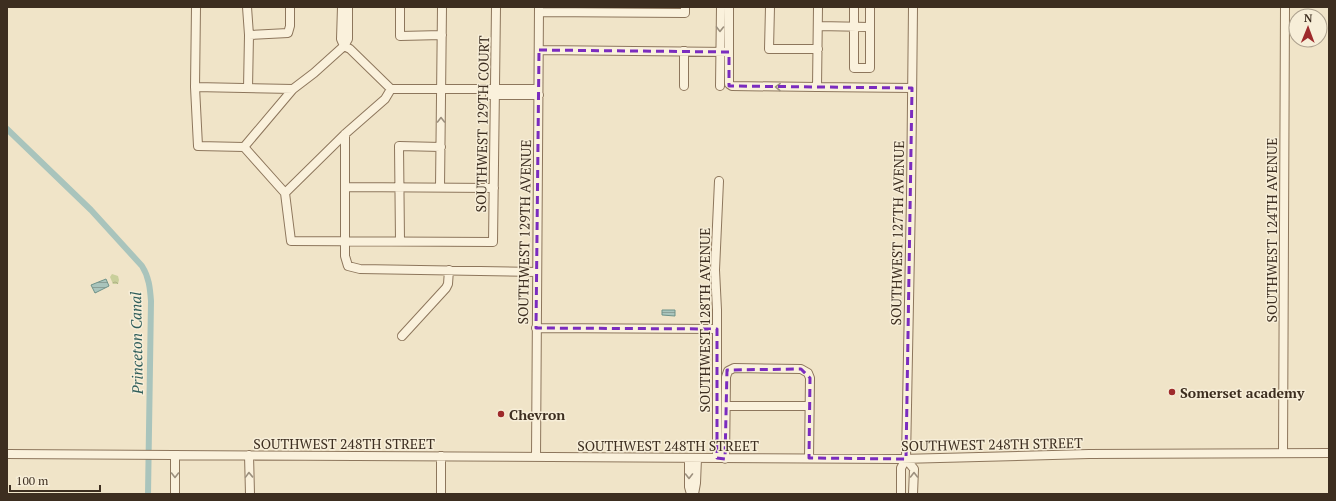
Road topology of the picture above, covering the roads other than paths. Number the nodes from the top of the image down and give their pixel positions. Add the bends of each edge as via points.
1 (196, 7) edge
2 (247, 7) edge
3 (290, 7) edge
4 (342, 7) edge
5 (348, 7) edge
6 (400, 7) edge
7 (442, 7) edge
8 (496, 7) edge
9 (685, 7) edge
10 (721, 7) edge
11 (729, 7) edge
12 (770, 7) edge
13 (818, 7) edge
14 (854, 7) edge
15 (870, 7) edge
16 (913, 7) edge
17 (1285, 7) edge
18 (539, 10) edge
19 (818, 26) junction
20 (854, 26) junction
21 (870, 27) junction
22 (249, 35) junction
23 (442, 35) junction
24 (344, 46) junction
25 (818, 49) junction
26 (539, 50) junction
27 (684, 51) junction
28 (720, 52) junction
29 (729, 52) junction
30 (684, 86) dead end
31 (720, 86) dead end
32 (195, 87) junction
33 (817, 87) junction
34 (248, 88) junction
35 (912, 88) junction
36 (293, 89) junction
37 (390, 91) junction
38 (441, 91) junction
39 (495, 92) junction
40 (538, 92) junction
41 (345, 134) junction
42 (244, 147) junction
43 (441, 147) junction
44 (719, 181) dead end
45 (345, 187) junction
46 (399, 187) junction
47 (440, 187) junction
48 (494, 188) junction
49 (285, 193) junction
50 (345, 241) junction
51 (400, 241) junction
52 (449, 270) junction
53 (537, 272) junction
54 (536, 328) junction
55 (717, 329) junction
56 (402, 336) dead end
57 (726, 406) junction
58 (810, 406) junction
59 (1283, 453) junction
60 (1329, 453) edge
61 (7, 454) edge
62 (248, 455) junction
63 (175, 456) junction
64 (441, 456) junction
65 (536, 457) junction
66 (693, 458) junction
67 (717, 458) junction
68 (726, 458) junction
69 (809, 458) junction
70 (906, 459) junction
71 (175, 494) edge
72 (250, 494) edge
73 (441, 494) edge
74 (691, 494) edge
75 (694, 494) edge
76 (901, 494) edge
77 (913, 494) edge

1 - 32 street
2 - 22 street
3 - 22 street via 288,34
4 - 24 street via 341,39
5 - 24 street via 348,39
6 - 23 street via 400,36
7 - 23 street
8 - 39 street, SOUTHWEST 129TH COURT
9 - 18 street via 685,14
10 -> 28 street
11 - 29 street
12 - 25 street via 769,49
13 - 19 street
14 - 20 street
15 - 21 street
16 - 35 street, SOUTHWEST 127TH AVENUE
17 - 59 street, SOUTHWEST 124TH AVENUE
18 - 26 street, SOUTHWEST 129TH AVENUE
19 - 20 street
19 - 25 street
20 - 21 street
20 - 21 street via 854,68 870,68
22 - 34 street
23 - 38 street
24 - 36 street
24 - 37 street via 350,48
25 - 33 street
26 - 27 street
26 - 40 street, SOUTHWEST 129TH AVENUE
27 - 28 street
27 - 30 street
28 - 29 street
28 - 31 street
33 -> 29 street via 732,86 729,84
32 - 34 street
32 - 42 street via 198,146
33 - 35 street
34 - 36 street
35 - 70 street, SOUTHWEST 127TH AVENUE
36 - 42 street
37 - 38 street
37 - 41 street via 385,99
38 - 39 street
43 -> 38 street
39 - 40 street
39 - 48 street, SOUTHWEST 129TH COURT
40 - 53 street, SOUTHWEST 129TH AVENUE
41 - 45 street
41 - 49 street
42 - 49 street
43 - 46 street via 399,146
43 - 47 street
44 - 55 street, SOUTHWEST 128TH AVENUE via 715,270
45 - 46 street
45 - 50 street
46 - 47 street
46 - 51 street
47 - 48 street
48 - 51 street, SOUTHWEST 129TH COURT via 493,242
49 - 50 street via 291,241
50 - 51 street
50 - 52 street via 345,260 348,266 360,269
52 - 53 street
52 - 56 street via 446,288
53 - 54 street, SOUTHWEST 129TH AVENUE
54 - 55 street
54 - 65 street, SOUTHWEST 129TH AVENUE
55 - 67 street, SOUTHWEST 128TH AVENUE
57 - 58 street
57 - 58 street via 726,377 728,370 734,368 806,371 810,378
57 - 68 street
58 - 69 street
59 - 60 street, SOUTHWEST 248TH STREET
59 - 70 street, SOUTHWEST 248TH STREET via 1089,454
61 - 63 street, SOUTHWEST 248TH STREET
62 - 63 street, SOUTHWEST 248TH STREET
62 - 64 street, SOUTHWEST 248TH STREET
72 -> 62 street
63 -> 71 street
64 - 65 street, SOUTHWEST 248TH STREET
64 - 73 street
65 - 66 street, SOUTHWEST 248TH STREET
66 - 67 street, SOUTHWEST 248TH STREET
66 -> 74 street via 689,487
66 - 75 street via 696,483
67 - 68 street, SOUTHWEST 248TH STREET
68 - 69 street, SOUTHWEST 248TH STREET
69 - 70 street, SOUTHWEST 248TH STREET
70 - 76 street, SOUTHWEST 127TH AVENUE via 901,468
77 -> 70 street, SOUTHWEST 127TH AVENUE via 914,469

